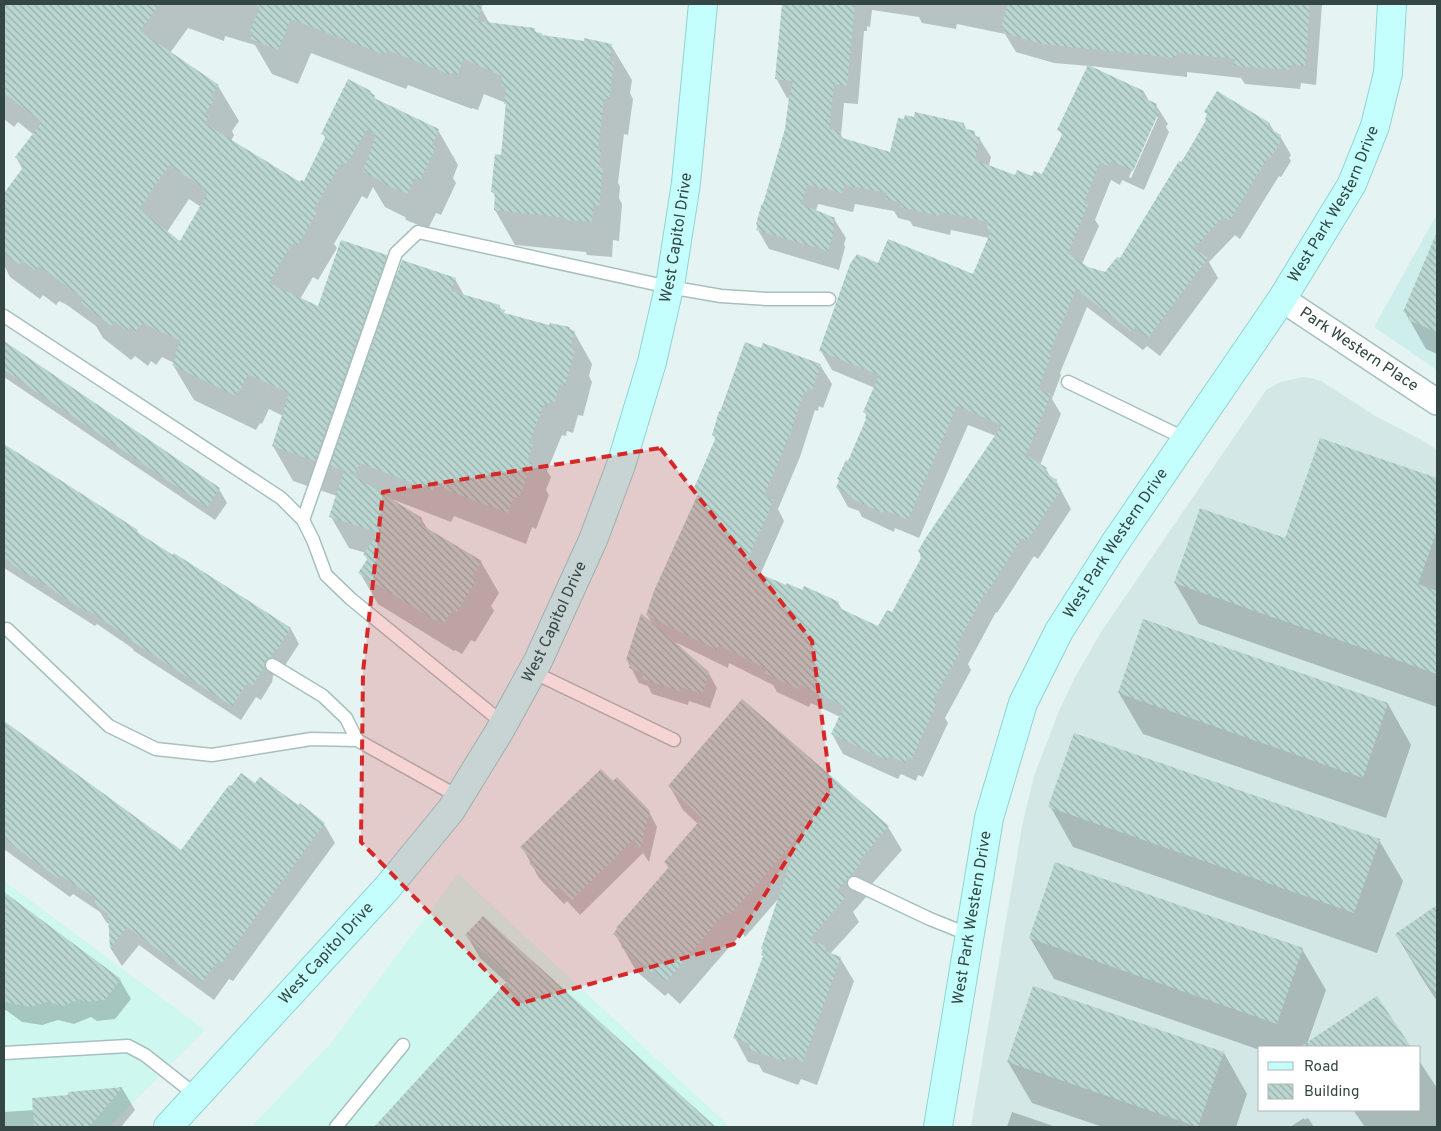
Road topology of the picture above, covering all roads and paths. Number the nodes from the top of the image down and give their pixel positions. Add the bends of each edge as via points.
1 (703, 4) edge
2 (1392, 4) edge
3 (669, 287) junction
4 (829, 299) dead end
5 (1282, 299) junction
6 (4, 316) edge
7 (1068, 382) dead end
8 (1437, 402) edge
9 (1186, 439) junction
10 (303, 520) junction
11 (7, 629) dead end
12 (272, 665) dead end
13 (532, 672) junction
14 (504, 724) junction
15 (357, 740) junction
16 (674, 740) dead end
17 (459, 797) junction
18 (854, 884) dead end
19 (970, 935) junction
20 (403, 1045) dead end
21 (4, 1053) edge
22 (196, 1096) junction
23 (168, 1127) edge
24 (336, 1127) edge
25 (938, 1127) edge

1 - 3 street, West Capitol Drive via 686,183
2 - 5 street, West Park Western Drive via 1388,73 1375,126 1352,184
3 - 4 lane via 720,296
3 - 10 lane via 418,232 396,253
3 - 13 street, West Capitol Drive via 652,362 621,465 593,540
5 - 8 street, Park Western Place
5 - 9 street, West Park Western Drive
6 - 10 lane via 281,498
7 - 9 lane
9 - 19 street, West Park Western Drive via 1059,631 1023,703 989,818
10 - 14 lane via 326,575
11 - 15 lane via 109,726 156,750 212,755 311,739
12 - 15 lane via 323,696 346,718
13 - 14 street, West Capitol Drive
13 - 16 lane
14 - 17 street, West Capitol Drive
15 - 17 lane
17 - 22 street, West Capitol Drive via 387,888
18 - 19 lane
19 - 25 street, West Park Western Drive
20 - 24 lane
21 - 22 lane via 128,1046 145,1055
22 - 23 street, West Capitol Drive

